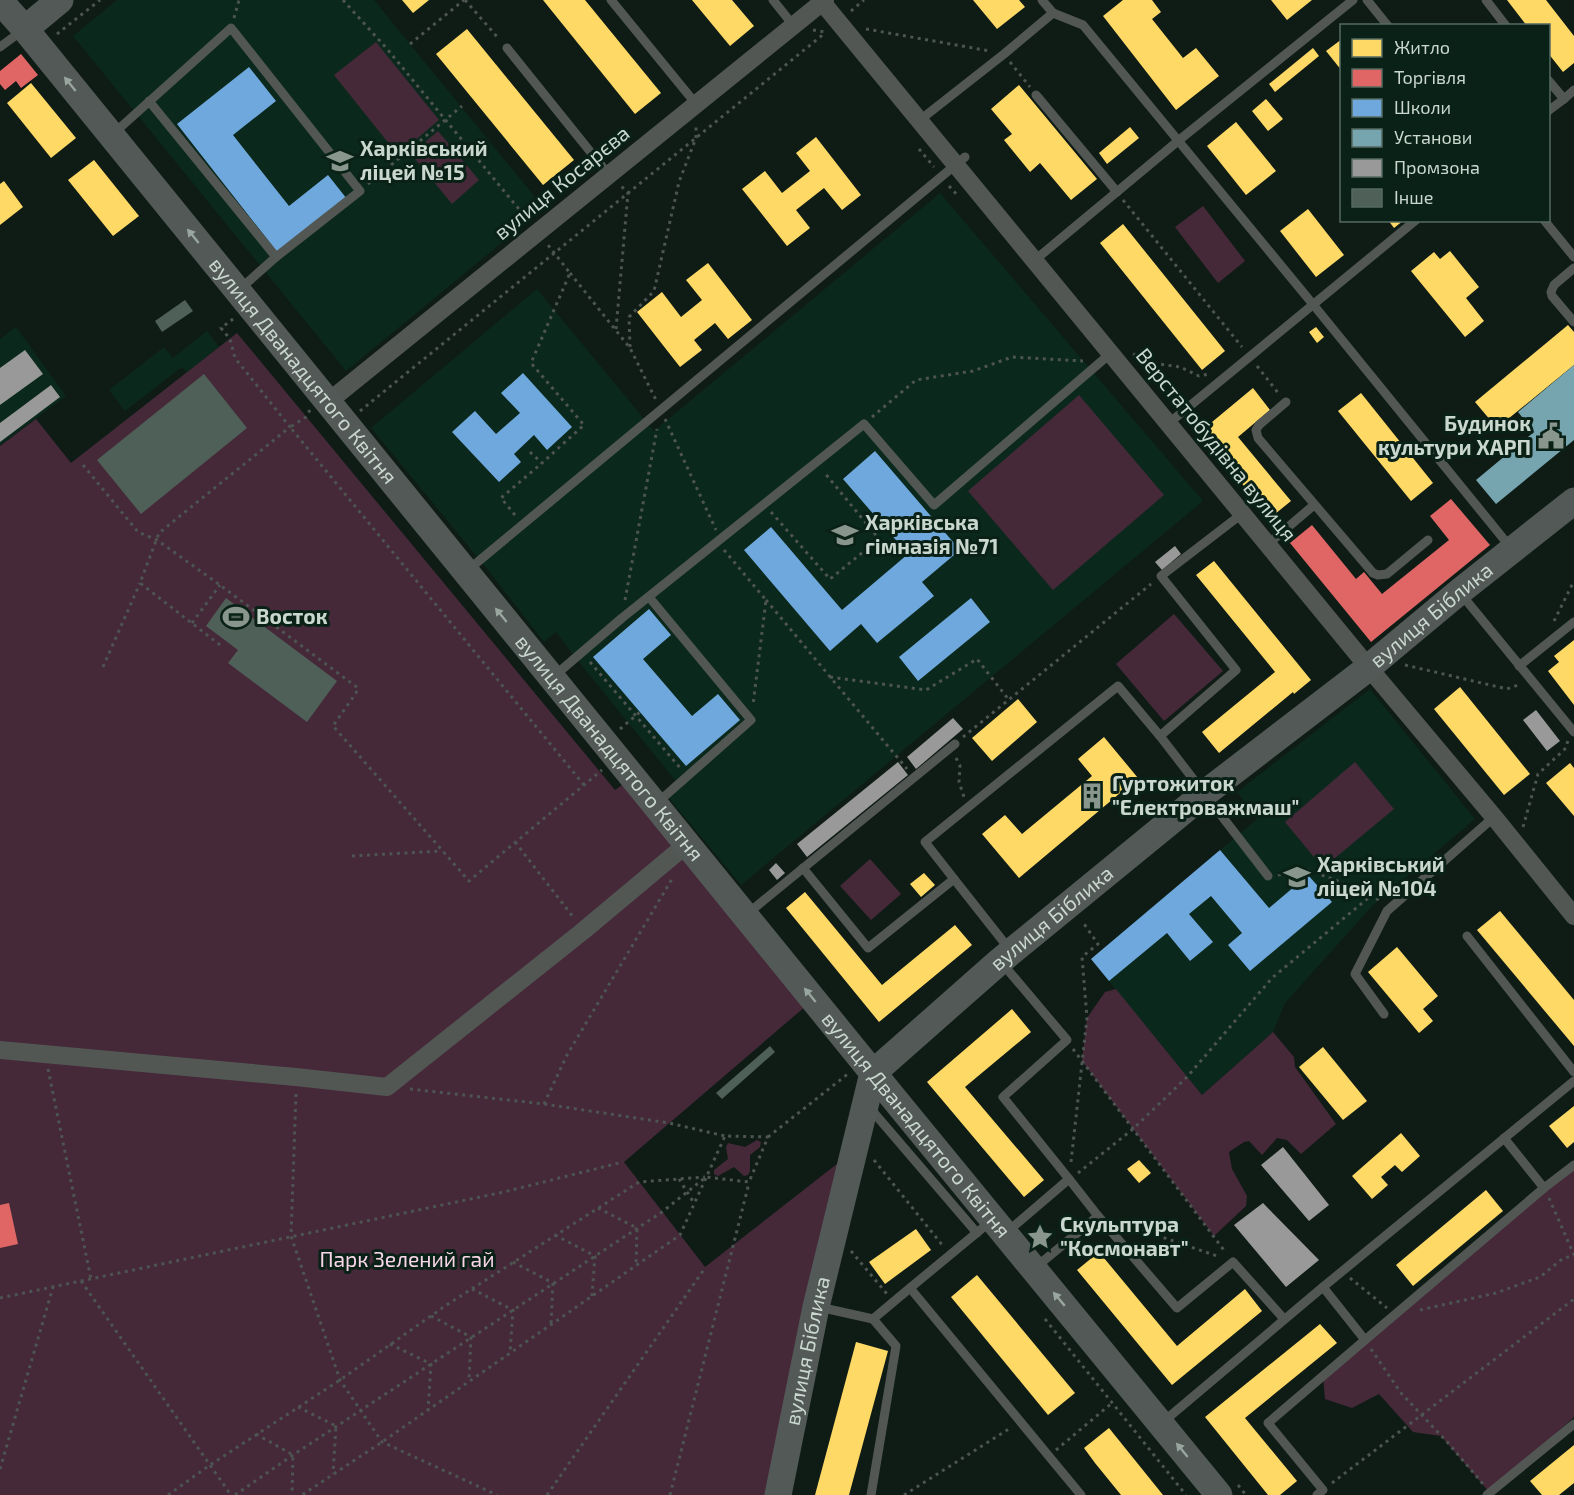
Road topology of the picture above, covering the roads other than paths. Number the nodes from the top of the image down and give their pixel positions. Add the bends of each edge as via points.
1 (60, 0) edge
2 (611, 0) edge
3 (773, 0) edge
4 (1042, 0) edge
5 (1353, 0) edge
6 (1367, 0) edge
7 (1486, 0) edge
8 (0, 1) edge
9 (824, 1) edge
10 (1053, 13) junction
11 (1386, 24) edge
12 (1504, 24) edge
13 (793, 25) junction
14 (25, 29) junction
15 (0, 47) edge
16 (507, 48) road end
17 (1550, 82) edge
18 (1574, 90) edge
19 (1036, 95) road end
20 (1564, 99) junction
21 (149, 101) junction
22 (696, 104) junction
23 (1550, 110) edge
24 (920, 120) junction
25 (111, 135) junction
26 (1178, 141) junction
27 (960, 161) junction
28 (609, 175) junction
29 (1117, 192) junction
30 (1414, 222) edge
31 (1546, 222) edge
32 (276, 257) junction
33 (1574, 257) edge
34 (1035, 260) junction
35 (1574, 268) edge
36 (239, 303) junction
37 (1574, 322) edge
38 (1105, 358) junction
39 (1286, 402) road end
40 (320, 403) junction
41 (1169, 423) junction
42 (1574, 501) edge
43 (1314, 505) junction
44 (1243, 513) junction
45 (1428, 540) dead end
46 (1268, 544) junction
47 (1512, 550) junction
48 (466, 572) junction
49 (1459, 592) junction
50 (649, 597) junction
51 (1574, 622) edge
52 (1520, 666) junction
53 (1369, 668) junction
54 (552, 677) junction
55 (1573, 731) edge
56 (1160, 736) junction
57 (953, 745) road end
58 (1204, 794) junction
59 (656, 805) junction
60 (1494, 817) junction
61 (687, 844) junction
62 (803, 868) junction
63 (1268, 876) road end
64 (954, 879) junction
65 (745, 915) junction
66 (1574, 916) edge
67 (1467, 936) dead end
68 (1006, 956) junction
69 (1384, 1014) dead end
70 (0, 1050) edge
71 (863, 1071) junction
72 (1574, 1072) edge
73 (1574, 1081) edge
74 (866, 1103) junction
75 (1504, 1138) junction
76 (1574, 1165) edge
77 (1069, 1179) junction
78 (1544, 1188) junction
79 (1098, 1216) junction
80 (992, 1229) junction
81 (1034, 1269) junction
82 (1323, 1287) junction
83 (910, 1288) junction
84 (816, 1307) junction
85 (873, 1318) junction
86 (1284, 1319) junction
87 (1365, 1340) junction
88 (1161, 1424) junction
89 (1574, 1424) edge
90 (1322, 1494) edge
91 (1490, 1494) edge
92 (778, 1495) edge
93 (871, 1495) edge
94 (1081, 1495) edge
95 (1219, 1495) edge

1 - 14 street
2 - 22 lane
3 - 13 lane
4 - 10 lane
5 - 26 lane
6 - 11 lane
7 - 12 lane
8 - 14 street, вулиця Дванадцятого Квітня
9 - 13 street, вулиця Косарєва
9 - 24 street, Верстатобудівна вулиця
10 - 24 lane
10 - 26 lane via 1083,25
13 - 22 street, вулиця Косарєва
14 - 15 lane
25 -> 14 street, вулиця Дванадцятого Квітня
16 - 28 lane
17 - 20 lane
18 - 20 lane
19 - 29 lane
20 - 23 lane
21 - 25 lane
21 - 32 lane
21 - 32 lane via 231,28 360,190
22 - 28 street, вулиця Косарєва
24 - 27 street, Верстатобудівна вулиця
36 -> 25 street, вулиця Дванадцятого Квітня
26 - 29 lane
26 - 47 lane
27 - 34 street, Верстатобудівна вулиця
27 - 48 lane
28 - 40 street, вулиця Косарєва
29 - 34 lane
30 - 41 lane
31 - 33 lane
32 - 36 lane
34 - 38 street, Верстатобудівна вулиця
35 - 37 lane via 1551,292
36 - 40 street, вулиця Дванадцятого Квітня
38 - 41 street, Верстатобудівна вулиця
38 - 50 lane via 934,505 864,424
39 - 43 lane via 1258,425 1256,435
40 - 48 street, вулиця Дванадцятого Квітня
41 - 44 street, Верстатобудівна вулиця
42 - 47 street, вулиця Біблика
43 - 45 lane via 1378,575 1387,574
43 - 46 lane
44 - 46 street, Верстатобудівна вулиця
44 - 56 lane via 1161,576 1236,670
46 - 53 street, Верстатобудівна вулиця
47 - 49 street, вулиця Біблика
54 -> 48 street, вулиця Дванадцятого Квітня
49 - 52 lane
49 - 53 street, вулиця Біблика
50 - 54 lane
50 - 59 lane via 751,720
51 - 52 lane
52 - 55 lane
53 - 58 street, вулиця Біблика
53 - 60 street, Верстатобудівна вулиця
54 - 59 street, вулиця Дванадцятого Квітня
56 - 58 lane
56 - 64 lane via 1118,686 925,842
57 - 62 lane
58 - 63 lane
58 - 68 street, вулиця Біблика
59 - 61 street, вулиця Дванадцятого Квітня
60 - 66 street, Верстатобудівна вулиця
60 - 69 lane via 1387,910 1355,974
61 - 65 street, вулиця Дванадцятого Квітня
61 - 70 street via 387,1087
62 - 64 lane via 868,948
62 - 65 lane
64 - 68 lane
71 -> 65 street, вулиця Дванадцятого Квітня
67 - 72 lane
68 - 71 street, вулиця Біблика
68 - 77 lane via 1067,1040 1003,1096
71 - 74 street, вулиця Біблика
71 - 80 street, вулиця Дванадцятого Квітня
73 - 75 lane
74 - 80 lane
74 - 84 street, вулиця Біблика
75 - 78 lane
75 - 82 lane
76 - 78 lane
77 - 79 lane
77 - 80 lane
78 - 87 lane
79 - 81 lane
79 - 86 lane via 1177,1308 1233,1262
80 - 81 street, вулиця Дванадцятого Квітня
80 - 83 lane
88 -> 81 street, вулиця Дванадцятого Квітня
82 - 86 lane
82 - 87 lane
83 - 85 lane
83 - 94 lane
84 - 85 lane
84 - 92 street, вулиця Біблика
85 - 93 lane via 896,1346
86 - 88 lane
87 - 90 lane via 1268,1423
95 -> 88 street, вулиця Дванадцятого Квітня
89 - 91 lane

